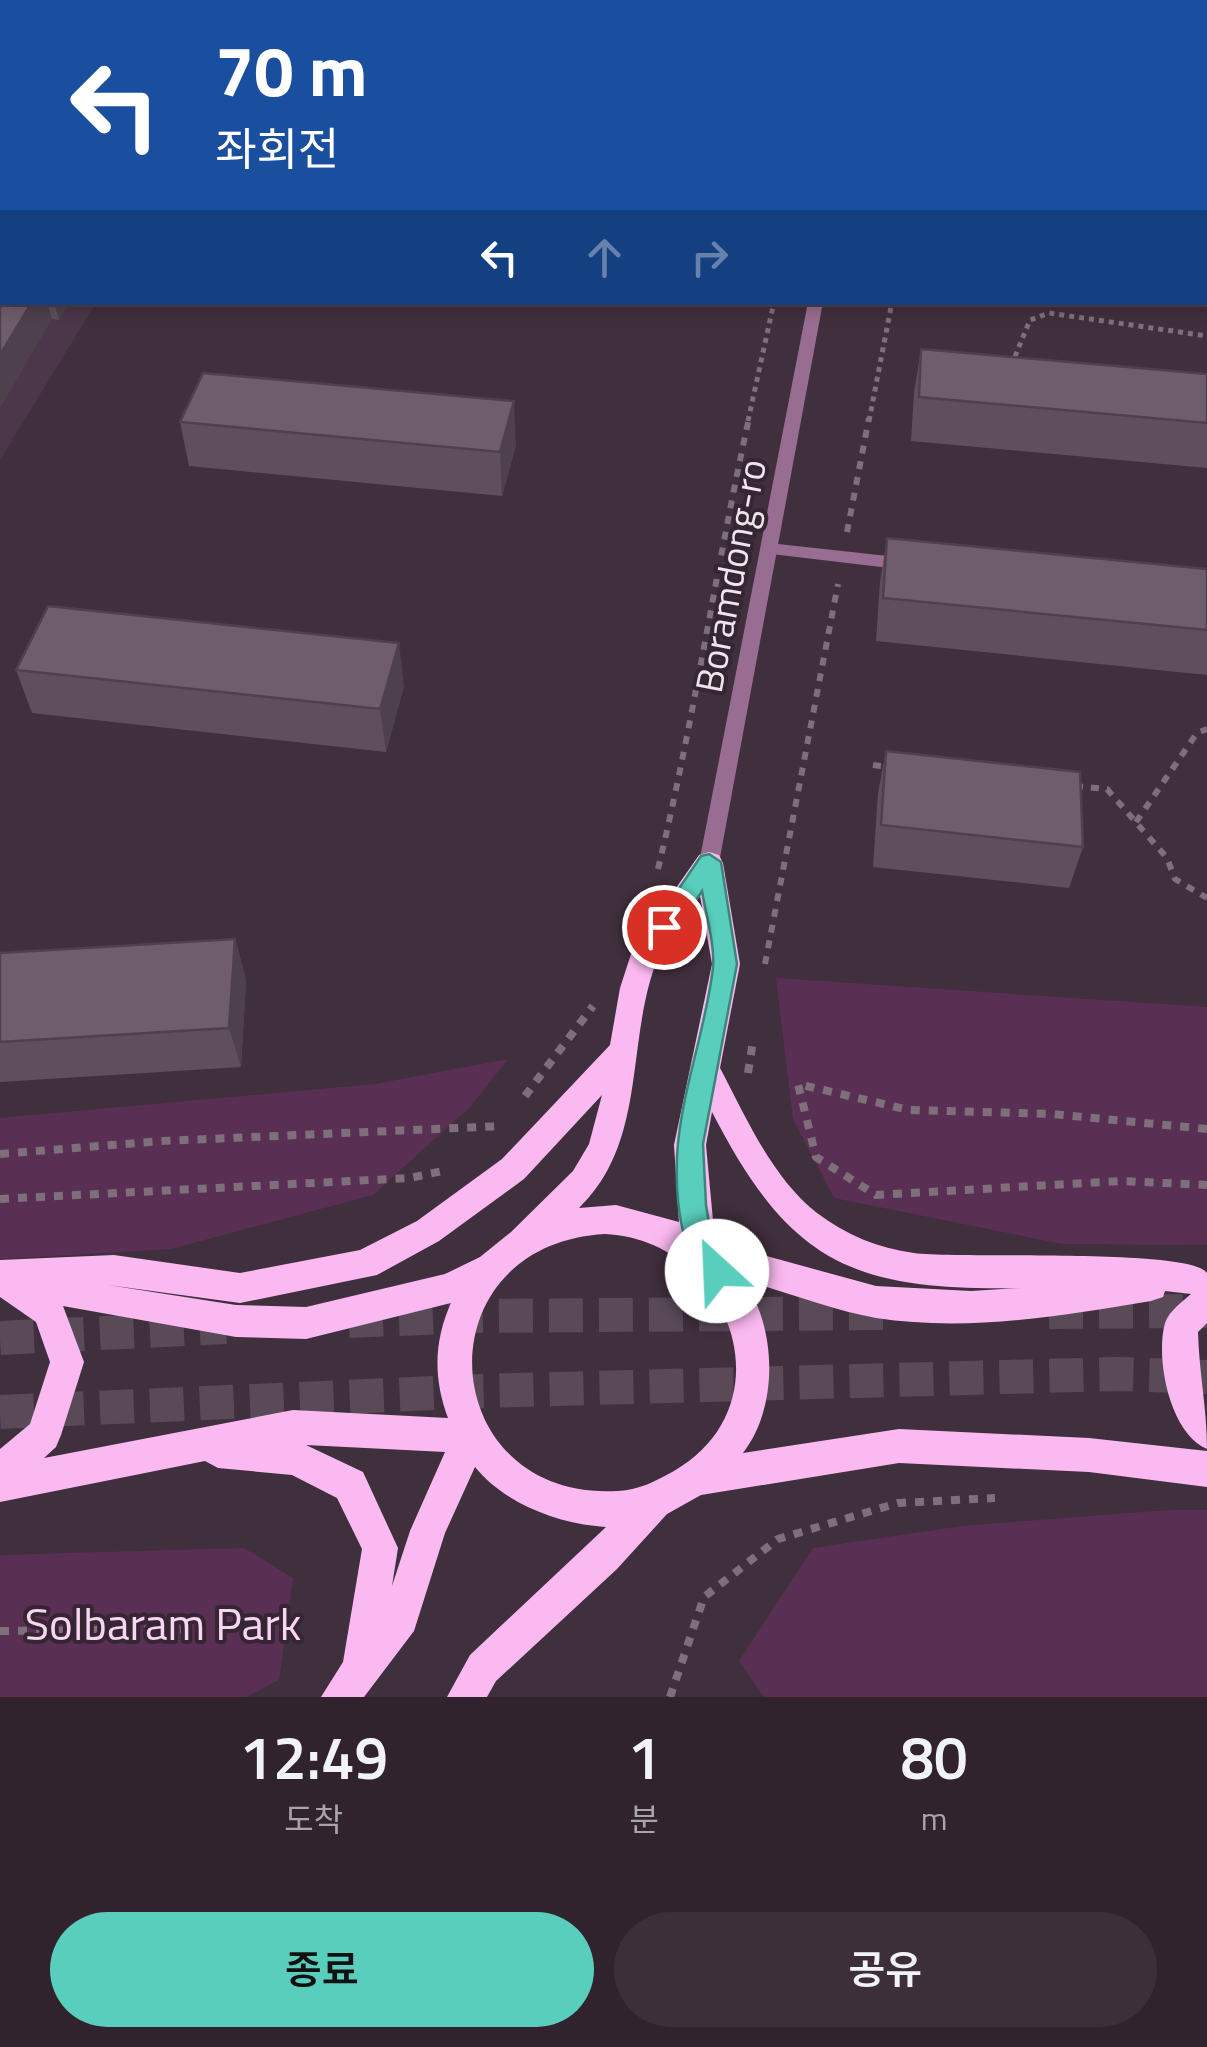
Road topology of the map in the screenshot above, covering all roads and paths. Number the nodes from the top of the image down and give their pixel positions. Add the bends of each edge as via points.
1 (773, 305) edge
2 (815, 305) edge
3 (891, 305) edge
4 (1207, 336) edge
5 (1020, 372) edge
6 (769, 549) junction
7 (842, 557) junction
8 (919, 565) edge
9 (1207, 729) edge
10 (874, 765) dead end
11 (893, 767) edge
12 (1068, 785) edge
13 (1136, 822) junction
14 (709, 862) junction
15 (654, 885) dead end
16 (1207, 898) edge
17 (763, 975) dead end
18 (599, 998) dead end
19 (754, 1028) dead end
20 (623, 1052) junction
21 (705, 1068) junction
22 (748, 1077) dead end
23 (503, 1126) junction
24 (1207, 1129) edge
25 (495, 1138) dead end
26 (0, 1154) edge
27 (461, 1166) dead end
28 (1207, 1185) edge
29 (0, 1199) edge
30 (528, 1238) junction
31 (700, 1252) junction
32 (492, 1267) junction
33 (0, 1277) edge
34 (1202, 1286) edge
35 (1207, 1432) edge
36 (471, 1435) junction
37 (176, 1447) junction
38 (1207, 1469) edge
39 (0, 1472) edge
40 (701, 1477) junction
41 (0, 1484) edge
42 (995, 1498) dead end
43 (654, 1502) junction
44 (205, 1630) dead end
45 (0, 1631) edge
46 (350, 1684) edge
47 (476, 1687) edge
48 (670, 1697) edge

1 - 15 path via 716,570 690,736
2 - 6 street, Boramdong-ro
3 - 7 path
4 - 5 path via 1048,314 1030,320 1014,359
6 - 7 street
6 - 14 street, Boramdong-ro
7 - 8 street
7 - 17 path
9 - 13 path via 1197,733
10 - 11 path
12 - 13 path via 1107,789
13 - 16 path via 1167,858 1174,879
14 - 20 highway via 642,959
14 - 21 highway via 726,964
18 - 23 path
19 - 22 path
20 - 30 highway via 612,1119 593,1170
20 - 33 highway via 513,1169 428,1232 365,1264 240,1288 114,1270
21 - 31 highway via 690,1144
21 - 34 highway via 750,1154 804,1222 864,1258 961,1274 1108,1272
23 - 25 path
23 - 26 path
24 - 28 path via 1052,1114 909,1110 798,1084 816,1157 876,1195 1120,1181
27 - 29 path via 410,1178
30 - 31 highway via 571,1223 616,1220 660,1230
30 - 32 highway
31 - 34 highway via 876,1302 1067,1300
31 - 40 highway via 734,1290 753,1336 754,1388 736,1436
32 - 33 highway via 450,1288 306,1323 236,1321
32 - 36 highway via 466,1303 454,1346 454,1391
33 - 39 highway via 49,1312 68,1362 44,1436
34 - 35 highway via 1182,1326 1183,1392
36 - 37 highway via 293,1427
36 - 43 highway via 504,1474 549,1500 601,1511
36 - 46 highway via 428,1531 401,1618
37 - 41 highway
37 - 46 highway via 295,1458 350,1485 380,1548
38 - 40 highway via 1090,1455 900,1446
40 - 43 highway
42 - 48 path via 898,1503 778,1539 704,1598
43 - 47 highway
44 - 45 path

